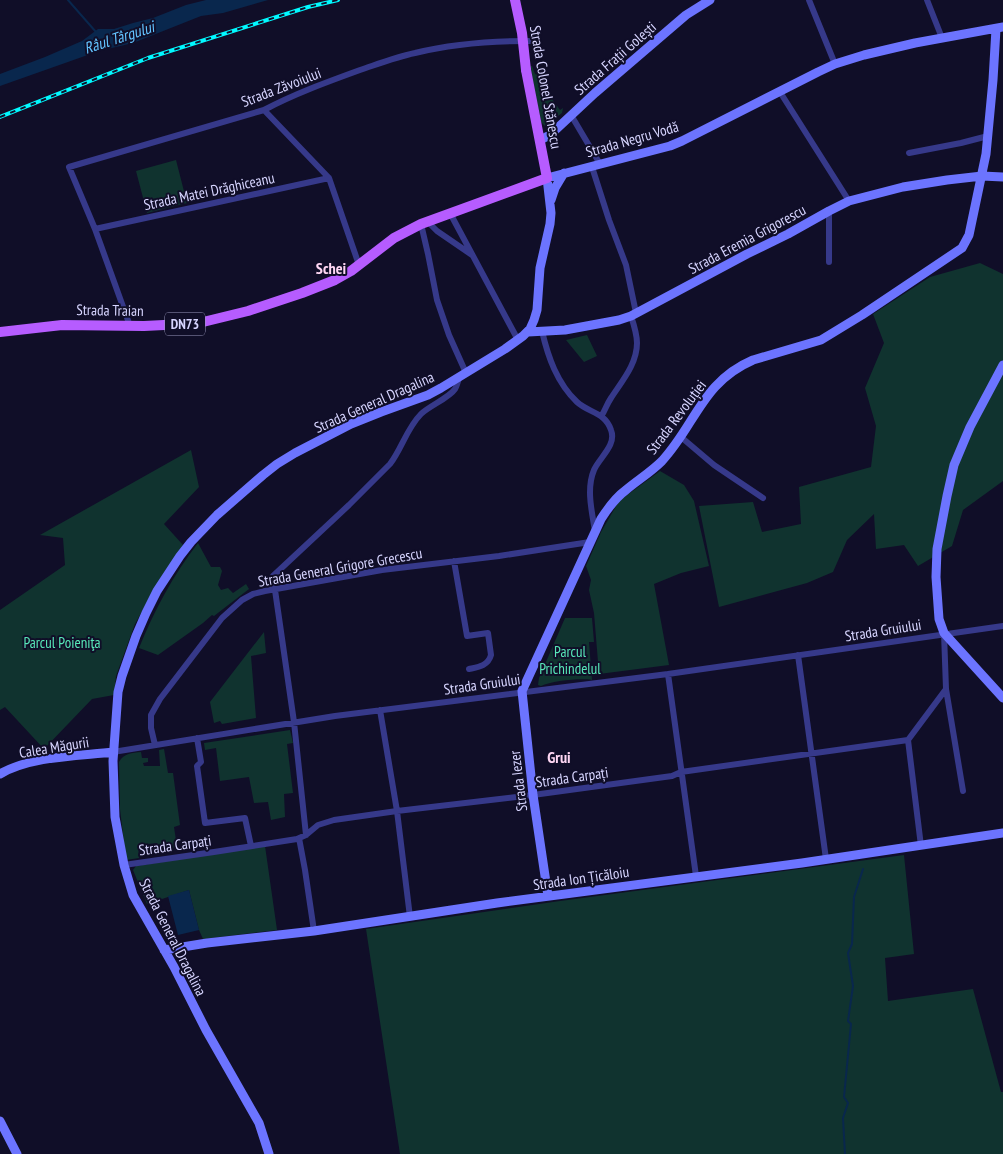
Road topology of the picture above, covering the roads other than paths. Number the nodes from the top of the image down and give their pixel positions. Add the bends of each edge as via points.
1 (515, 0) edge
2 (710, 0) edge
3 (809, 0) edge
4 (927, 0) edge
5 (999, 28) edge
6 (942, 38) junction
7 (530, 41) dead end
8 (835, 64) junction
9 (780, 92) junction
10 (264, 110) junction
11 (571, 115) junction
12 (988, 136) junction
13 (540, 140) junction
14 (909, 152) dead end
15 (544, 158) junction
16 (596, 165) junction
17 (564, 173) junction
18 (982, 176) junction
19 (1003, 177) edge
20 (329, 178) junction
21 (547, 178) junction
22 (531, 184) junction
23 (849, 201) junction
24 (550, 202) junction
25 (829, 211) junction
26 (450, 213) junction
27 (424, 223) junction
28 (94, 229) junction
29 (473, 256) junction
30 (829, 262) dead end
31 (359, 265) junction
32 (634, 315) junction
33 (130, 326) junction
34 (542, 331) junction
35 (0, 332) edge
36 (528, 332) junction
37 (518, 340) junction
38 (1003, 365) edge
39 (462, 375) junction
40 (602, 416) junction
41 (681, 437) junction
42 (763, 498) dead end
43 (595, 532) junction
44 (590, 542) junction
45 (454, 561) junction
46 (274, 590) junction
47 (1003, 626) edge
48 (944, 633) junction
49 (798, 655) junction
50 (469, 669) dead end
51 (668, 674) junction
52 (946, 689) junction
53 (522, 691) junction
54 (1003, 698) edge
55 (380, 710) junction
56 (294, 722) junction
57 (197, 738) junction
58 (908, 740) junction
59 (155, 745) junction
60 (113, 752) junction
61 (811, 753) junction
62 (681, 772) junction
63 (0, 774) edge
64 (963, 791) dead end
65 (533, 795) junction
66 (396, 811) junction
67 (1003, 833) edge
68 (306, 835) junction
69 (299, 838) junction
70 (250, 846) junction
71 (921, 846) junction
72 (826, 859) junction
73 (124, 865) junction
74 (696, 876) junction
75 (548, 896) junction
76 (410, 917) junction
77 (314, 931) junction
78 (164, 950) junction
79 (0, 1121) edge
80 (17, 1154) edge
81 (269, 1154) edge

1 - 13 main road, Strada Colonel Stănescu, bridge
2 - 11 street, Strada Frații Golești via 686,15
3 - 8 street
4 - 6 street
5 - 6 street, Strada Negru Vodă / DN73
5 - 12 street, Strada Revoluției
6 - 8 street, Strada Negru Vodă / DN73
7 - 10 street, Strada Zăvoiului via 456,45 391,59
8 - 9 street, Strada Negru Vodă / DN73
9 - 16 street, Strada Negru Vodă / DN73 via 670,146
9 - 23 street
10 - 20 street
10 - 28 street, Strada Zăvoiului via 69,167
11 - 13 street, Strada Frații Golești
11 - 16 street
12 - 14 street
12 - 18 street, Strada Revoluției
13 - 15 main road, Strada Colonel Stănescu
15 - 21 main road, Strada Colonel Stănescu
15 - 22 main road
16 - 17 street, Strada Negru Vodă / DN73
16 - 32 street via 609,220 626,265
17 - 21 street, Strada Negru Vodă / DN73
17 - 24 street
18 - 19 street, Strada Eremia Grigorescu
18 - 23 street, Strada Eremia Grigorescu via 903,187
18 - 41 street, Strada Revoluției via 969,235 962,248 822,340 754,360 731,372 706,396
20 - 28 street, Strada Matei Drăghiceanu
20 - 31 street
21 - 22 main road, Strada Negru Vodă / DN73
21 - 24 street, Strada General Dragalina
22 - 24 street via 543,191
22 - 26 main road, Strada Negru Vodă / DN73
23 - 25 street, Strada Eremia Grigorescu
24 - 36 street, Strada General Dragalina via 550,224 540,268 537,310
25 - 30 street
25 - 32 street, Strada Eremia Grigorescu
26 - 27 main road, Strada Negru Vodă / DN73
26 - 29 street
27 - 29 street
27 - 31 main road, Strada Negru Vodă / DN73 via 394,238
27 - 39 street via 437,300
28 - 33 street
29 - 37 street
31 - 33 main road, Strada Traian / DN73 via 328,283 222,318 184,324
32 - 34 street, Strada Eremia Grigorescu via 565,330
32 - 40 street via 637,343 633,364
33 - 35 main road, Strada Traian / DN73 via 62,325
34 - 36 street, Strada Eremia Grigorescu
34 - 40 street via 554,370 566,390 579,404
36 - 37 street, Strada General Dragalina
37 - 39 street, Strada General Dragalina
38 - 48 street via 970,427 954,465 947,496 937,549 936,577
39 - 46 street via 455,388 414,422 390,464 273,576 270,580
39 - 60 street, Strada General Dragalina via 428,395 363,419 283,461 242,493 191,542 157,591 130,652 118,692
40 - 43 street via 612,431 612,441 592,477 590,497
41 - 42 street via 714,465
41 - 43 street, Strada Revoluției via 660,463 615,500
43 - 44 street, Strada Revoluției
44 - 45 street, Strada General Grigore Grecescu
44 - 53 street, Strada Revoluției
45 - 46 street, Strada General Grigore Grecescu via 382,570
45 - 50 street via 467,636 488,633 490,659 481,667
46 - 56 street
46 - 59 street, Strada General Grigore Grecescu via 253,594 231,609 180,671 152,715
47 - 48 street, Strada Gruiului
48 - 49 street, Strada Gruiului
48 - 52 street
48 - 54 street
49 - 51 street, Strada Gruiului
49 - 61 street
51 - 53 street, Strada Gruiului
51 - 62 street
52 - 58 street
52 - 64 street
53 - 55 street, Strada Gruiului
53 - 65 street, Strada Iezer
55 - 56 street, Strada Gruiului
55 - 66 street
56 - 57 street, Strada Gruiului
56 - 68 street
57 - 59 street, Strada Gruiului
57 - 70 street via 201,762 197,766 205,823 245,818
58 - 61 street, Strada Carpați
58 - 71 street
59 - 60 street, Strada Gruiului
60 - 63 street, Calea Măgurii via 32,762
60 - 73 street, Strada General Dragalina via 115,817
61 - 62 street, Strada Carpați
61 - 72 street
62 - 65 street, Strada Carpați via 672,776
62 - 74 street
65 - 66 street, Strada Carpați
65 - 75 street, Strada Iezer
66 - 68 street, Strada Carpați via 334,820 318,825
66 - 76 street
67 - 71 street, Strada Ion Țicăloiu
68 - 69 street, Strada Carpați
69 - 70 street, Strada Carpați
69 - 77 street
70 - 73 street, Strada Carpați
71 - 72 street, Strada Ion Țicăloiu
72 - 74 street, Strada Ion Țicăloiu
73 - 78 street, Strada General Dragalina via 133,895
74 - 75 street, Strada Ion Țicăloiu
75 - 76 street, Strada Ion Țicăloiu
76 - 77 street, Strada Ion Țicăloiu
77 - 78 street, Strada Ion Țicăloiu
78 - 81 street, Strada General Dragalina via 259,1123
79 - 80 street

